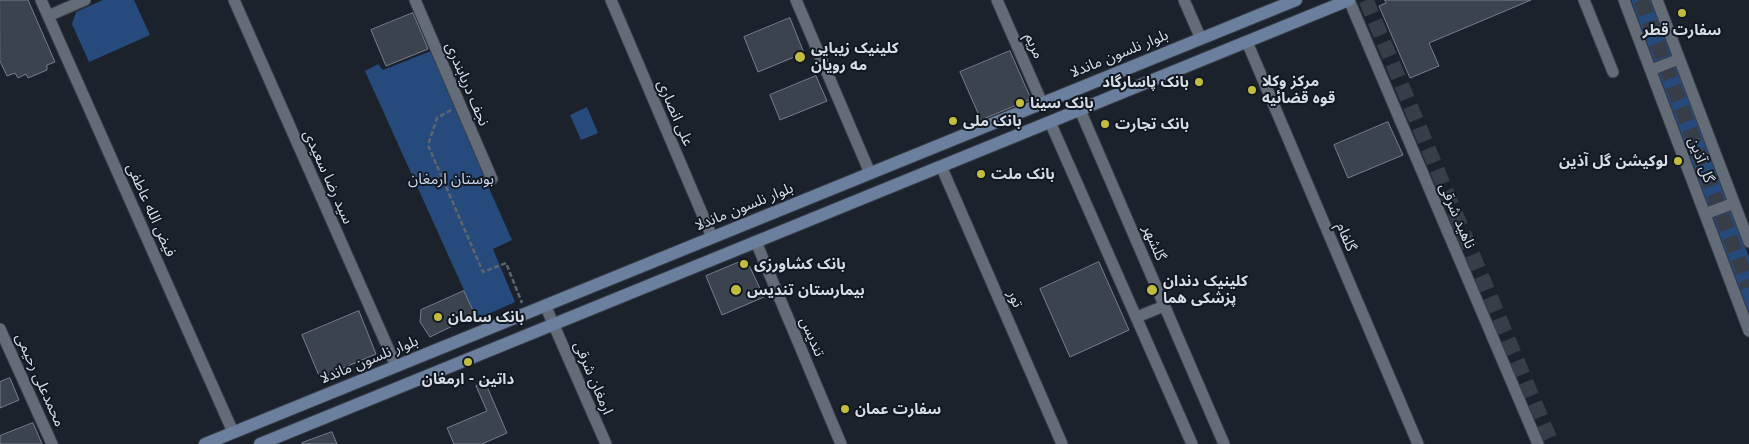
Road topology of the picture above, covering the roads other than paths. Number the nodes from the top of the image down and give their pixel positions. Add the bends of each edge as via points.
1 (41, 0) edge
2 (85, 0) edge
3 (234, 0) edge
4 (414, 0) edge
5 (611, 0) edge
6 (796, 0) edge
7 (998, 0) edge
8 (1184, 0) edge
9 (1296, 0) edge
10 (1349, 0) edge
11 (1584, 0) edge
12 (1624, 0) edge
13 (1656, 0) edge
14 (48, 16) junction
15 (1201, 39) junction
16 (1247, 42) junction
17 (1679, 60) junction
18 (1651, 70) junction
19 (1613, 72) dead end
20 (1042, 103) junction
21 (1080, 110) junction
22 (1050, 122) junction
23 (941, 166) junction
24 (870, 173) junction
25 (492, 179) dead end
26 (1734, 203) junction
27 (1705, 214) junction
28 (712, 237) junction
29 (756, 242) junction
30 (1749, 242) edge
31 (545, 305) junction
32 (1164, 306) junction
33 (1137, 318) junction
34 (554, 324) junction
35 (0, 329) edge
36 (1749, 331) edge
37 (396, 366) junction
38 (233, 432) junction
39 (52, 444) edge
40 (205, 444) edge
41 (260, 444) edge
42 (606, 444) edge
43 (842, 444) edge
44 (1062, 444) edge
45 (1192, 444) edge
46 (1224, 444) edge
47 (1418, 444) edge
48 (1538, 444) edge

1 - 14 street, فیض الله عاطفی
2 - 14 street
3 - 37 street, سید رضا سعیدی
4 - 25 street, نجف دریابندری
5 - 28 street, علی انصاری
6 - 24 street
7 - 20 street, مریم
8 - 15 street
9 - 15 main road, بلوار نلسون ماندلا
10 - 16 main road
10 - 48 street, ناهید شرقی
11 - 19 street
12 - 18 street, گل آذین
13 - 17 street, گل آذین
14 - 38 street, فیض الله عاطفی
15 - 20 main road, بلوار نلسون ماندلا
16 - 21 main road
16 - 47 street, گلفام
17 - 18 street
17 - 26 street, گل آذین
18 - 27 street, گل آذین
20 - 24 main road, بلوار نلسون ماندلا
21 - 22 main road
21 - 32 street, گلشهر
22 - 23 main road
22 - 33 street
23 - 29 main road
23 - 44 street, تور
24 - 28 main road, بلوار نلسون ماندلا
26 - 27 street
26 - 30 street, گل آذین
27 - 36 street, گل آذین
28 - 31 main road, بلوار نلسون ماندلا
29 - 34 main road
29 - 43 street, تندیس
31 - 34 street, ارمغان شرقی
31 - 37 main road, بلوار نلسون ماندلا
32 - 33 street
32 - 46 street, گلشهر
33 - 45 street
34 - 41 main road
34 - 42 street, ارمغان شرقی
35 - 39 street, محمدعلی رحیمی
37 - 38 main road, بلوار نلسون ماندلا
38 - 40 main road, بلوار نلسون ماندلا

